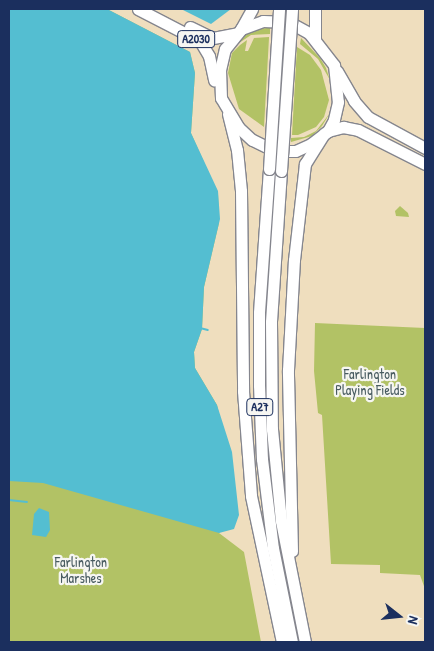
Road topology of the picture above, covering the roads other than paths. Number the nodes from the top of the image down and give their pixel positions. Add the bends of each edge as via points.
1 (138, 9) edge
2 (152, 9) edge
3 (252, 9) edge
4 (279, 9) edge
5 (292, 9) edge
6 (315, 9) edge
7 (240, 31) junction
8 (315, 38) junction
9 (334, 65) junction
10 (221, 98) junction
11 (228, 114) junction
12 (326, 133) junction
13 (425, 148) edge
14 (425, 164) edge
15 (275, 170) junction
16 (293, 588) junction
17 (282, 642) edge
18 (292, 642) edge
19 (305, 642) edge

1 - 10 main road, A2030 via 200,42 209,56
2 - 7 main road, A2030 via 209,37 219,38
3 - 7 main road
4 - 15 main road, A27, bridge
5 - 15 main road, A27, bridge
6 - 8 main road
7 - 8 main road via 263,20 281,20 294,24
7 - 10 main road via 222,57
8 - 9 main road
9 - 12 main road via 338,102
9 - 13 main road via 363,112 375,122
10 - 11 main road
11 - 12 main road via 247,136 275,151 295,151
11 - 17 main road via 241,191 243,391 249,477 260,547
12 - 14 main road via 343,127 358,130
12 - 16 main road via 305,164 294,260 288,370
15 - 16 main road, A27 via 270,377 281,521
15 - 18 main road, A27 via 259,313 259,385 262,459 273,548
16 - 19 main road, A27

